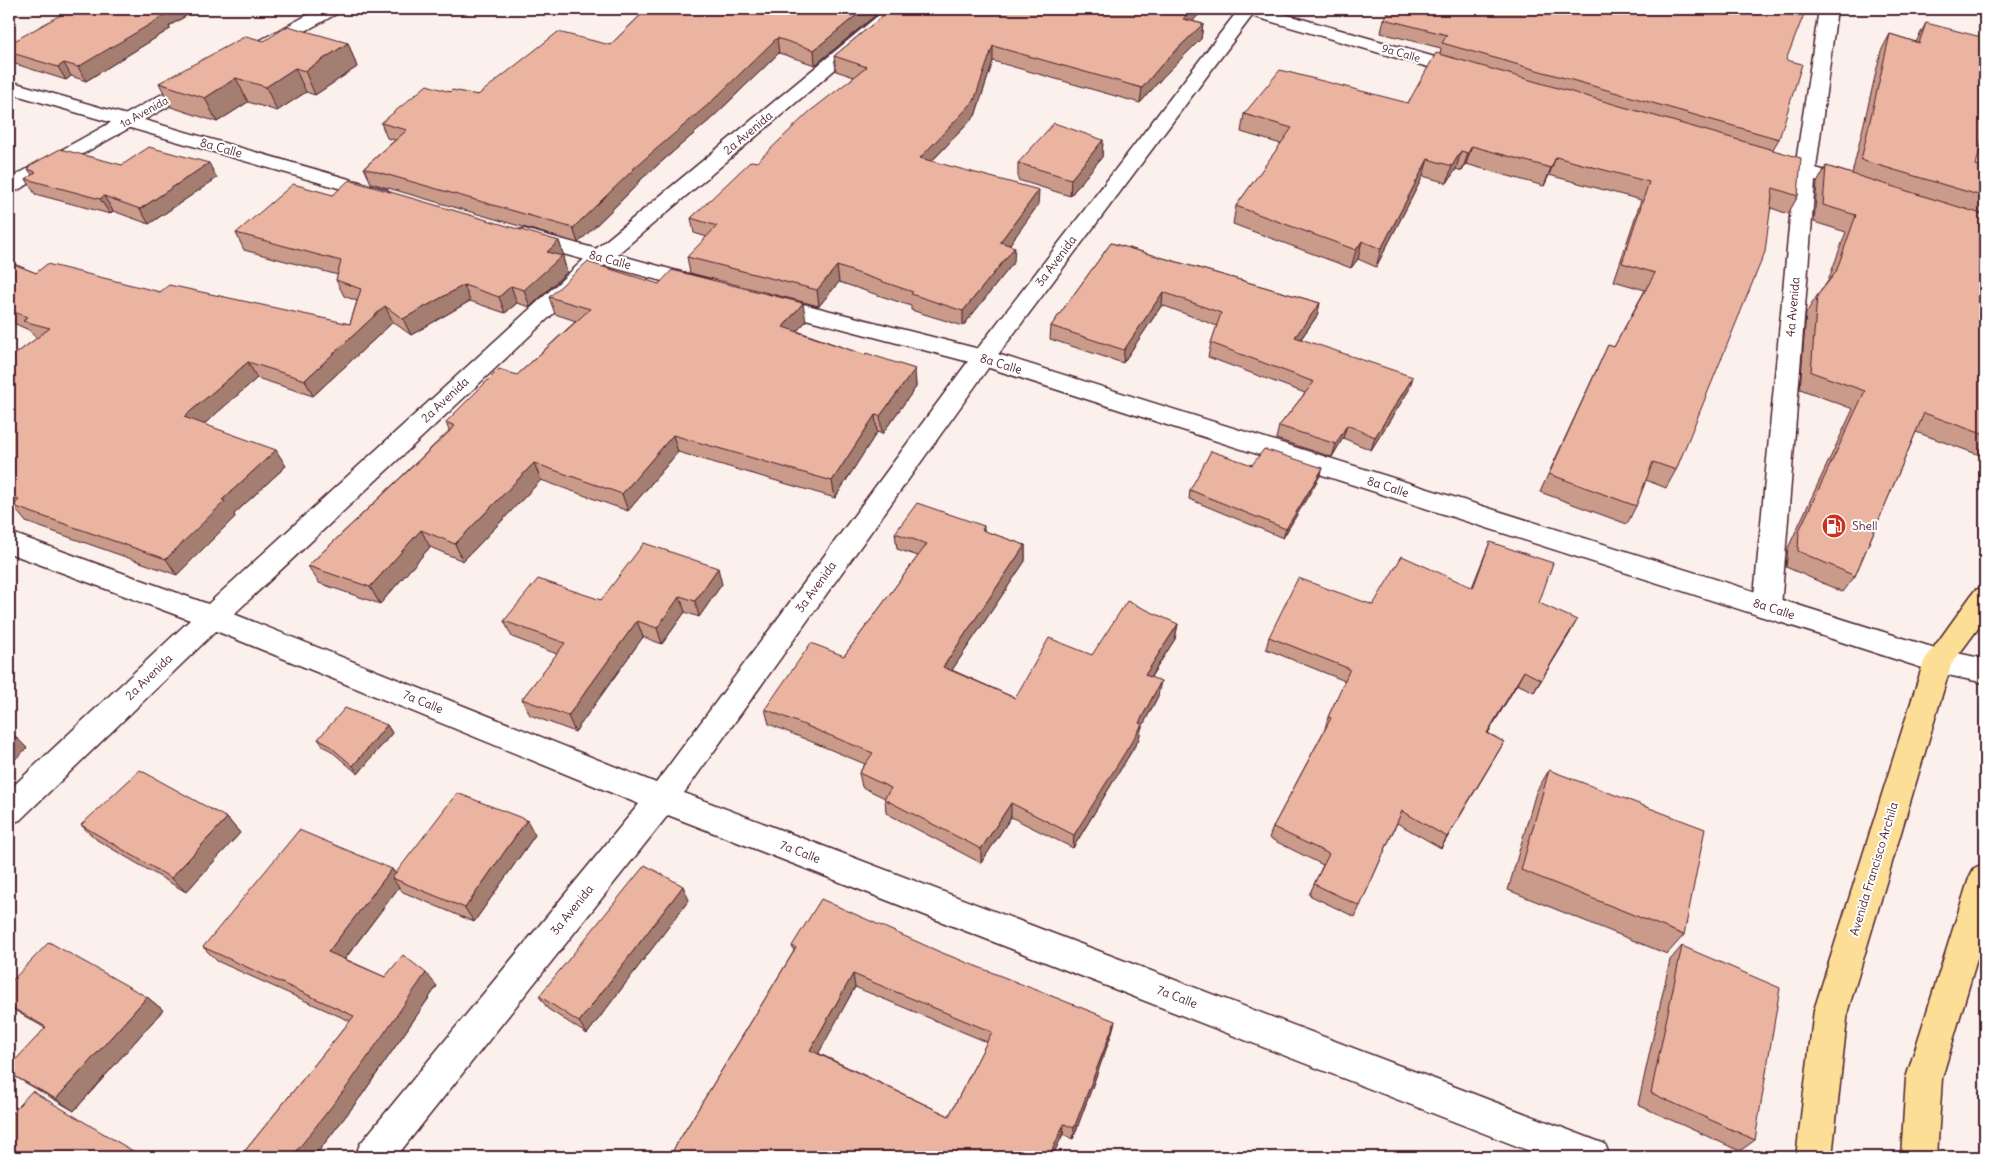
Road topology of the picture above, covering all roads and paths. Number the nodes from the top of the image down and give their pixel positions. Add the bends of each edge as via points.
1 (332, 9) edge
2 (897, 9) edge
3 (1248, 9) edge
4 (1828, 9) edge
5 (247, 56) edge
6 (213, 74) edge
7 (1488, 79) edge
8 (9, 87) edge
9 (127, 121) junction
10 (1748, 154) edge
11 (1805, 171) junction
12 (9, 187) edge
13 (1872, 191) edge
14 (401, 200) edge
15 (504, 230) edge
16 (599, 258) junction
17 (983, 358) junction
18 (9, 542) edge
19 (1985, 598) edge
20 (1767, 607) junction
21 (212, 617) junction
22 (1938, 661) junction
23 (1985, 671) edge
24 (662, 798) junction
25 (9, 810) edge
26 (1985, 878) edge
27 (373, 1157) edge
28 (1592, 1157) edge
29 (1814, 1157) edge
30 (1919, 1157) edge

1 - 5 street
2 - 16 street, 2a Avenida
3 - 7 street, 9a Calle
3 - 17 street, 3a Avenida
4 - 11 street, 4a Avenida
6 - 9 street, 1a Avenida
8 - 9 street, 8a Calle
9 - 12 street, 1a Avenida
9 - 14 street, 8a Calle
10 - 11 street
11 - 13 street
11 - 20 street, 4a Avenida
15 - 16 street, 8a Calle
16 - 17 street, 8a Calle
16 - 21 street, 2a Avenida
17 - 20 street, 8a Calle
17 - 24 street, 3a Avenida
18 - 21 street, 7a Calle
19 - 22 main road, Avenida Francisco Archila
20 - 22 street, 8a Calle
21 - 24 street, 7a Calle
21 - 25 street, 2a Avenida
22 - 23 street, 8a Calle
22 - 29 main road, Avenida Francisco Archila via 1831,1010
24 - 27 street, 3a Avenida
24 - 28 street, 7a Calle
26 - 30 main road via 1924,1078

